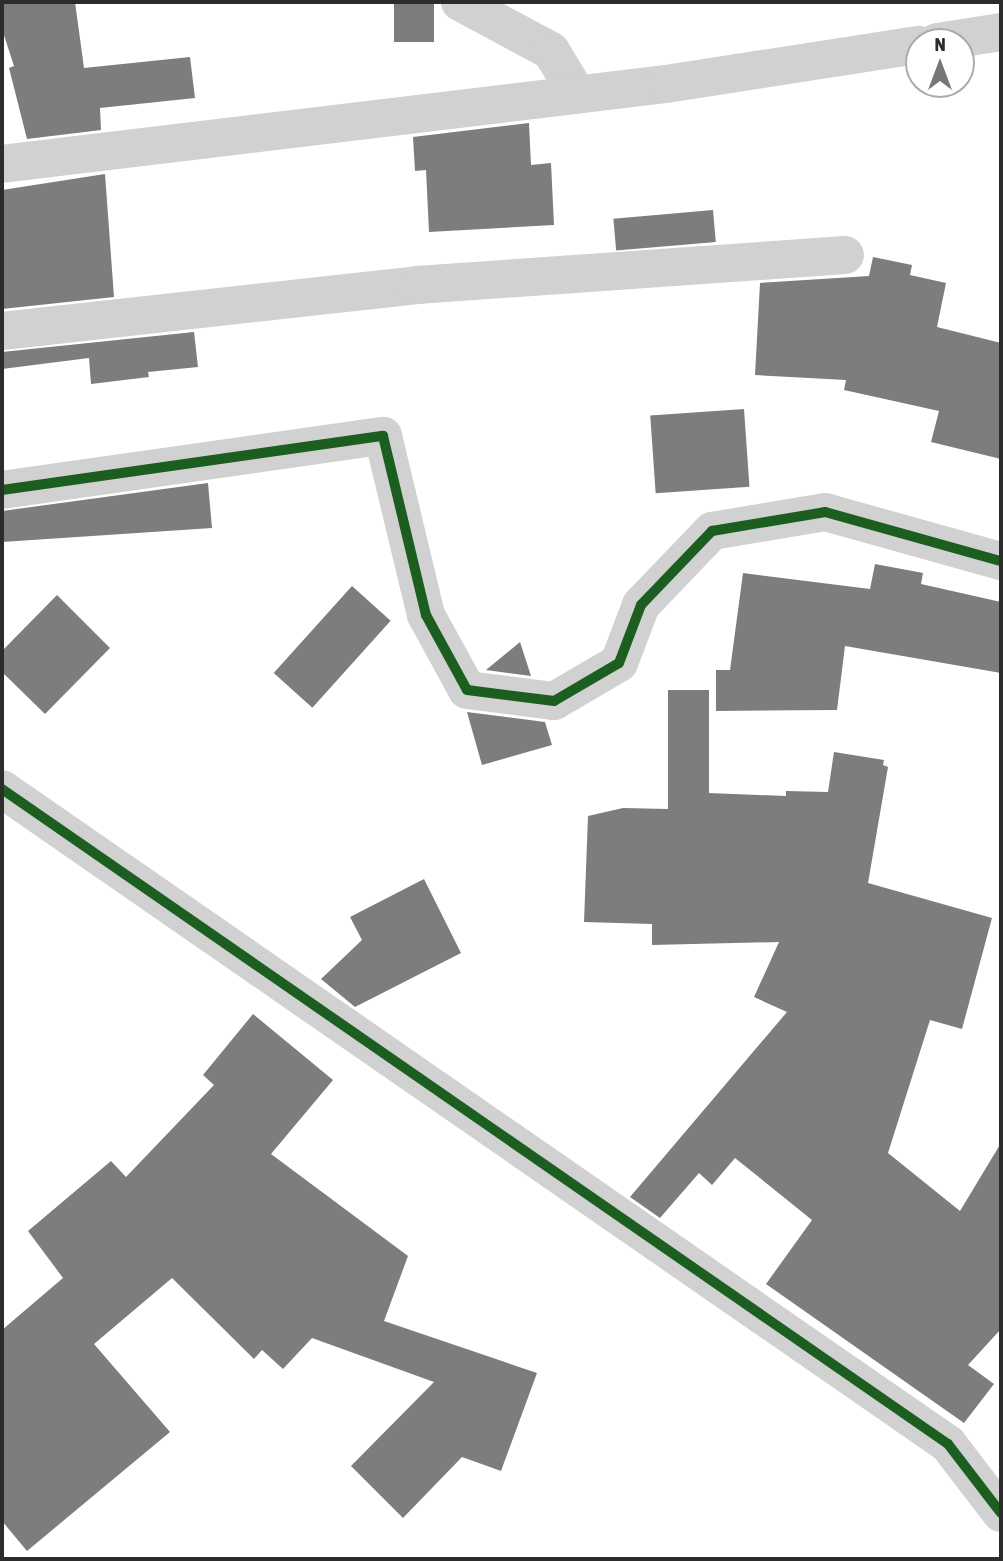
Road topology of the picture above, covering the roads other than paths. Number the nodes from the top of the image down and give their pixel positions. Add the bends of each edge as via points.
1 (460, 2) edge
2 (1001, 32) edge
3 (975, 36) edge
4 (905, 47) edge
5 (577, 94) junction
6 (2, 164) edge
7 (845, 255) dead end
8 (2, 331) edge
9 (2, 490) edge
10 (1001, 561) edge
11 (2, 789) edge
12 (1001, 1513) edge

1 - 5 street via 551,51
2 - 3 street
4 - 5 street
5 - 6 street
7 - 8 street via 417,285
9 - 10 street via 383,436 426,615 467,690 554,701 619,663 641,605 712,531 825,512
11 - 12 street via 948,1444

